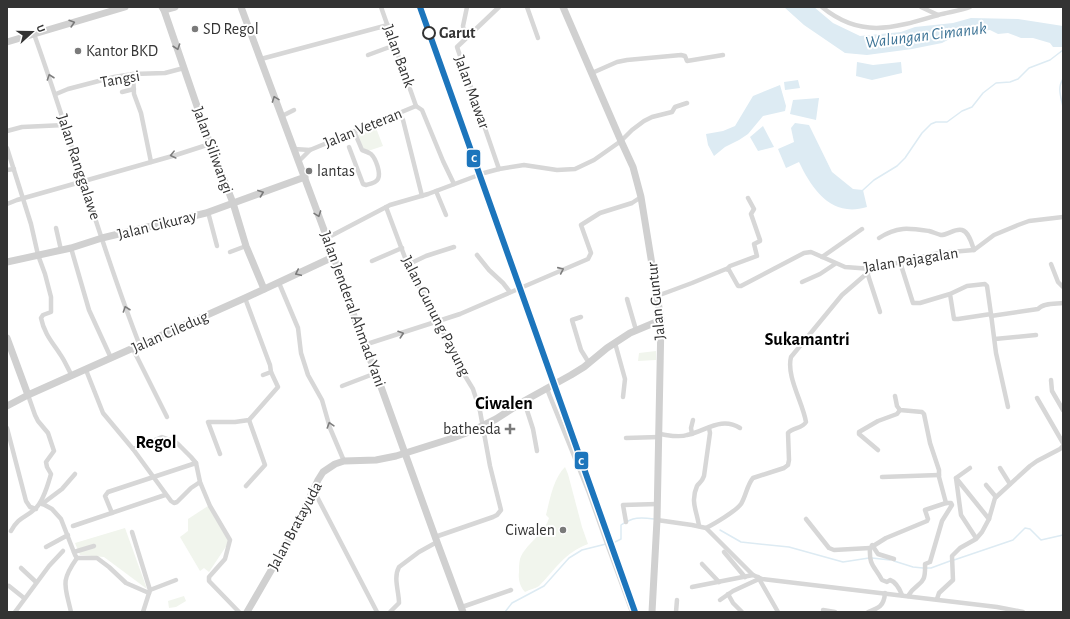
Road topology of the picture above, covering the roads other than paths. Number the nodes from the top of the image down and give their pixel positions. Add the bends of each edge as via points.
1 (125, 7) edge
2 (175, 7) edge
3 (241, 7) edge
4 (381, 7) edge
5 (467, 7) edge
6 (500, 7) edge
7 (527, 7) edge
8 (563, 7) edge
9 (822, 7) edge
10 (921, 7) edge
11 (970, 7) edge
12 (163, 9) edge
13 (938, 15) junction
14 (388, 25) junction
15 (34, 34) junction
16 (538, 38) dead end
17 (465, 40) junction
18 (7, 42) edge
19 (395, 45) junction
20 (723, 55) dead end
21 (368, 56) dead end
22 (261, 59) junction
23 (184, 68) junction
24 (592, 73) junction
25 (133, 74) junction
26 (134, 89) junction
27 (122, 92) dead end
28 (56, 94) junction
29 (688, 103) dead end
30 (416, 106) junction
31 (294, 110) dead end
32 (399, 113) junction
33 (282, 116) junction
34 (65, 125) junction
35 (7, 131) edge
36 (354, 131) junction
37 (621, 141) junction
38 (210, 144) junction
39 (7, 148) edge
40 (348, 148) dead end
41 (294, 149) junction
42 (310, 150) junction
43 (362, 150) junction
44 (352, 155) junction
45 (299, 161) junction
46 (151, 162) junction
47 (14, 169) junction
48 (499, 169) junction
49 (7, 170) edge
50 (304, 177) junction
51 (84, 181) junction
52 (454, 184) junction
53 (436, 190) junction
54 (422, 196) junction
55 (641, 197) junction
56 (23, 198) junction
57 (748, 198) dead end
58 (233, 203) junction
59 (7, 204) edge
60 (386, 207) junction
61 (208, 212) junction
62 (446, 215) dead end
63 (1063, 217) edge
64 (56, 228) dead end
65 (862, 229) dead end
66 (102, 238) junction
67 (327, 238) junction
68 (879, 238) dead end
69 (217, 246) dead end
70 (246, 246) junction
71 (454, 247) dead end
72 (72, 248) junction
73 (402, 248) junction
74 (61, 250) junction
75 (974, 250) junction
76 (230, 252) dead end
77 (38, 255) junction
78 (477, 255) dead end
79 (333, 257) junction
80 (822, 257) junction
81 (372, 261) dead end
82 (7, 262) edge
83 (900, 262) junction
84 (835, 264) junction
85 (1050, 264) dead end
86 (408, 265) junction
87 (872, 268) junction
88 (727, 269) junction
89 (867, 272) junction
90 (802, 282) dead end
91 (279, 283) junction
92 (524, 287) junction
93 (1063, 287) edge
94 (264, 289) junction
95 (510, 292) junction
96 (950, 294) junction
97 (657, 296) junction
98 (246, 298) junction
99 (627, 299) dead end
100 (1063, 302) edge
101 (880, 312) dead end
102 (991, 315) junction
103 (581, 317) dead end
104 (661, 320) junction
105 (438, 322) junction
106 (536, 330) dead end
107 (636, 330) junction
108 (1036, 335) dead end
109 (7, 338) edge
110 (995, 339) junction
111 (615, 343) junction
112 (364, 345) junction
113 (140, 346) junction
114 (133, 349) junction
115 (111, 358) junction
116 (589, 363) junction
117 (86, 370) junction
118 (272, 372) junction
119 (376, 373) junction
120 (263, 375) dead end
121 (72, 376) junction
122 (1051, 380) dead end
123 (342, 386) dead end
124 (547, 389) junction
125 (28, 395) junction
126 (895, 396) dead end
127 (622, 397) dead end
128 (1037, 398) dead end
129 (524, 401) junction
130 (7, 406) edge
131 (1008, 407) dead end
132 (900, 410) junction
133 (1063, 410) edge
134 (167, 417) dead end
135 (249, 420) junction
136 (693, 420) dead end
137 (483, 426) junction
138 (7, 428) edge
139 (709, 428) junction
140 (740, 428) dead end
141 (692, 434) junction
142 (659, 435) junction
143 (626, 438) dead end
144 (1063, 444) edge
145 (133, 449) junction
146 (878, 450) dead end
147 (537, 451) dead end
148 (405, 453) junction
149 (220, 454) dead end
150 (344, 461) junction
151 (196, 464) junction
152 (970, 468) dead end
153 (1000, 468) dead end
154 (75, 474) dead end
155 (939, 475) junction
156 (152, 477) junction
157 (882, 477) dead end
158 (956, 478) junction
159 (200, 482) junction
160 (1010, 484) junction
161 (986, 485) dead end
162 (246, 486) dead end
163 (313, 489) junction
164 (165, 495) junction
165 (996, 497) junction
166 (946, 503) junction
167 (41, 504) junction
168 (657, 504) junction
169 (36, 509) junction
170 (112, 513) junction
171 (989, 519) junction
172 (806, 520) dead end
173 (626, 522) dead end
174 (657, 522) junction
175 (73, 526) dead end
176 (699, 526) junction
177 (706, 528) junction
178 (11, 531) dead end
179 (132, 532) dead end
180 (68, 535) junction
181 (976, 538) junction
182 (436, 539) junction
183 (94, 546) dead end
184 (871, 546) junction
185 (46, 547) dead end
186 (63, 552) dead end
187 (74, 552) junction
188 (724, 552) dead end
189 (77, 558) junction
190 (894, 559) dead end
191 (702, 564) dead end
192 (21, 568) dead end
193 (746, 577) junction
194 (757, 577) junction
195 (176, 580) dead end
196 (36, 582) junction
197 (719, 582) junction
198 (9, 586) dead end
199 (692, 588) dead end
200 (511, 590) dead end
201 (149, 592) junction
202 (885, 593) junction
203 (728, 594) junction
204 (902, 595) junction
205 (908, 596) junction
206 (24, 598) junction
207 (937, 599) junction
208 (677, 600) dead end
209 (720, 600) dead end
210 (997, 609) edge
211 (462, 610) edge
212 (823, 610) dead end
213 (15, 612) edge
214 (71, 612) edge
215 (143, 612) edge
216 (239, 612) edge
217 (247, 612) edge
218 (377, 612) edge
219 (390, 612) edge
220 (632, 612) edge
221 (652, 612) edge
222 (676, 612) edge
223 (742, 612) edge
224 (778, 612) edge
225 (835, 612) edge
226 (868, 612) edge
227 (1023, 612) edge

15 -> 1 street
2 - 12 street
3 - 22 street, Jalan Jenderal Ahmad Yani
4 - 14 street, Jalan Bank
5 - 17 street via 463,26
6 - 17 street, Jalan Mawar
7 - 16 street
8 - 24 street, Jalan Guntur
9 - 13 street via 842,20 864,28 885,28 919,22
10 - 13 street
11 - 13 street
12 -> 23 street, Jalan Siliwangi
14 - 19 street, Jalan Bank
14 - 22 street
15 - 18 street
28 -> 15 street, Jalan Ranggalawe
17 - 48 street, Jalan Mawar via 457,47 458,51
19 - 21 street
19 - 30 street, Jalan Bank
20 - 24 street via 693,60 681,56 627,60
33 -> 22 street, Jalan Jenderal Ahmad Yani
23 - 25 street, Tangsi via 165,73
23 - 38 street, Jalan Siliwangi
24 - 37 street, Jalan Guntur
25 - 26 street
25 - 28 street, Tangsi
26 - 27 street
26 - 46 street
28 - 34 street, Jalan Ranggalawe
29 - 37 street via 675,107 672,112 644,121
30 - 32 street, Jalan Veteran
30 - 52 street, Jalan Bank via 422,110
31 - 33 street
32 - 36 street, Jalan Veteran
32 - 54 street
33 - 41 street, Jalan Jenderal Ahmad Yani
34 - 35 street via 22,127
34 - 51 street, Jalan Ranggalawe
36 - 42 street, Jalan Veteran
36 - 43 street
37 - 48 street via 594,160 575,169 557,170 524,165
37 - 55 street, Jalan Guntur via 633,167
38 -> 46 street
38 - 58 street, Jalan Siliwangi
39 - 47 street
40 - 44 street
41 - 42 street, Jalan Veteran
41 - 45 street, Jalan Jenderal Ahmad Yani
42 - 45 street, Jalan Veteran
43 - 44 street
43 - 44 street via 373,156 379,173 378,179 370,184 365,185 361,180
45 - 50 street, Jalan Jenderal Ahmad Yani
46 - 51 street
47 - 49 street
47 - 56 street
48 - 52 street
58 -> 50 street, Jalan Cikuray
50 -> 67 street, Jalan Jenderal Ahmad Yani
51 - 56 street
51 - 66 street, Jalan Ranggalawe
52 - 53 street
53 - 54 street
53 - 62 street
54 - 60 street
92 -> 55 street via 588,258 591,252 581,225 600,213 632,203
55 - 97 street, Jalan Guntur
56 - 59 street
56 - 77 street
57 - 88 street via 754,209 751,214 760,240 754,244 757,256
58 - 61 street, Jalan Cikuray
58 - 70 street, Jalan Siliwangi
60 - 67 street
60 - 73 street, Jalan Gunung Payung
61 - 66 street, Jalan Cikuray
61 - 69 street
63 - 75 street, Jalan Pajagalan via 1018,224 994,235
64 - 74 street
65 - 80 street
66 - 72 street, Jalan Cikuray
113 -> 66 street, Jalan Ranggalawe
67 - 79 street, Jalan Jenderal Ahmad Yani
68 - 75 street via 896,228 913,228 942,235 964,230
70 - 76 street
70 - 94 street, Jalan Siliwangi
71 - 86 street
72 - 74 street, Jalan Cikuray
72 - 115 street via 89,310
73 - 81 street
73 - 86 street, Jalan Gunung Payung
74 - 77 street, Jalan Cikuray
75 - 83 street, Jalan Pajagalan via 939,253
77 - 82 street, Jalan Cikuray
77 - 121 street via 52,303 51,312 41,318 43,327
78 - 95 street
79 -> 91 street, Jalan Ciledug
79 - 112 street, Jalan Jenderal Ahmad Yani
80 - 84 street, Jalan Pajagalan
80 - 88 street, Jalan Pajagalan via 811,252 804,253 740,286
83 - 87 street, Jalan Pajagalan
83 - 96 street via 913,303
84 - 87 street, Jalan Pajagalan via 846,268
84 - 90 street
85 - 93 street
86 - 105 street, Jalan Gunung Payung via 415,281 429,300
87 - 89 street
88 - 97 street
89 - 101 street
89 - 177 street via 842,295 791,357 790,368 806,422 788,433 788,464 784,468 753,478 740,505
91 - 94 street, Jalan Ciledug
150 -> 91 street via 322,400 306,368 298,328
92 - 95 street
92 - 106 street
94 - 98 street, Jalan Ciledug
95 - 105 street
96 - 102 street via 954,319
96 - 102 street via 967,286 985,284
97 - 104 street, Jalan Guntur
98 - 113 street, Jalan Ciledug
98 - 118 street
99 - 107 street
100 - 102 street via 1040,306 1038,309
102 - 110 street
103 - 116 street via 572,320 581,350
104 - 107 street, Jalan Bratayuda
104 - 142 street, Jalan Guntur
112 -> 105 street
105 - 137 street, Jalan Gunung Payung via 456,361 473,389
107 - 111 street, Jalan Bratayuda
108 - 110 street
109 - 125 street
110 - 131 street
111 - 116 street, Jalan Bratayuda
111 - 127 street via 625,379
112 - 119 street, Jalan Jenderal Ahmad Yani
113 - 114 street, Jalan Ciledug
114 - 115 street, Jalan Ciledug
114 - 134 street
115 - 117 street, Jalan Ciledug
116 - 124 street, Jalan Bratayuda
117 - 121 street, Jalan Ciledug
117 - 145 street via 103,413
118 - 120 street
118 - 135 street via 278,387
119 - 123 street
119 - 148 street, Jalan Jenderal Ahmad Yani
121 - 125 street, Jalan Ciledug
122 - 133 street via 1052,391
124 - 129 street, Jalan Bratayuda
124 - 220 street via 589,493
125 - 130 street, Jalan Ciledug
125 - 167 street via 38,421 48,433 54,451 46,462 51,474
126 - 132 street
128 - 144 street
129 - 137 street, Jalan Bratayuda
129 - 147 street
132 - 146 street via 897,414 885,417 859,432
132 - 155 street via 924,412
135 - 149 street via 208,422
135 - 162 street via 265,465
136 - 141 street
137 - 148 street, Jalan Bratayuda
137 - 182 street, Jalan Gunung Payung via 501,510 493,517
138 - 169 street via 26,501 30,507
139 - 140 street via 727,422
139 - 141 street
139 - 176 street via 704,476 702,482 697,485 693,500
141 - 142 street
142 - 143 street
142 - 168 street, Jalan Guntur
144 - 160 street via 1037,461
145 - 151 street via 158,438 165,438 178,444
145 - 156 street
148 - 150 street, Jalan Bratayuda via 376,460
148 - 182 street, Jalan Jenderal Ahmad Yani
150 - 163 street, Jalan Bratayuda via 323,472
151 - 156 street
151 - 159 street
152 - 158 street
153 - 160 street
154 - 167 street via 62,489
155 - 157 street
155 - 166 street
156 - 164 street
156 - 170 street via 106,493
158 - 171 street
158 - 181 street via 961,515
159 - 164 street via 176,503
159 - 216 street via 210,506 230,540 225,559 209,577 209,581
160 - 165 street
161 - 165 street
163 - 217 street, Jalan Bratayuda via 295,529
163 - 218 street
164 - 170 street
165 - 171 street
166 - 184 street via 925,510 927,521
166 - 205 street via 952,506 942,521 930,562 925,567 925,577
167 - 169 street
167 - 180 street via 52,509
168 - 173 street via 623,505
168 - 174 street, Jalan Guntur
169 - 178 street via 20,518
170 - 175 street
171 - 181 street
172 - 184 street via 828,548 834,550
174 - 176 street
174 - 221 street, Jalan Guntur
176 - 177 street
177 - 194 street
179 - 201 street
180 - 185 street
180 - 187 street
181 - 207 street via 954,552 953,580 939,593
182 - 211 street, Jalan Jenderal Ahmad Yani
182 - 219 street via 399,567 399,603
183 - 187 street
184 - 190 street via 878,554
184 - 204 street via 870,558 882,580 893,582
186 - 196 street
187 - 189 street
188 - 193 street
189 - 201 street via 97,558 126,583
189 - 214 street via 67,573 64,584
191 - 197 street
192 - 196 street
193 - 194 street
193 - 197 street
194 - 202 street
194 - 203 street
194 - 224 street
195 - 201 street
196 - 206 street
197 - 199 street
198 - 206 street
200 - 211 street
201 - 215 street
202 - 204 street
202 - 226 street via 882,604
203 - 209 street
203 - 223 street
204 - 205 street
205 - 207 street
206 - 213 street
207 - 210 street
208 - 222 street
210 - 227 street
212 - 225 street

